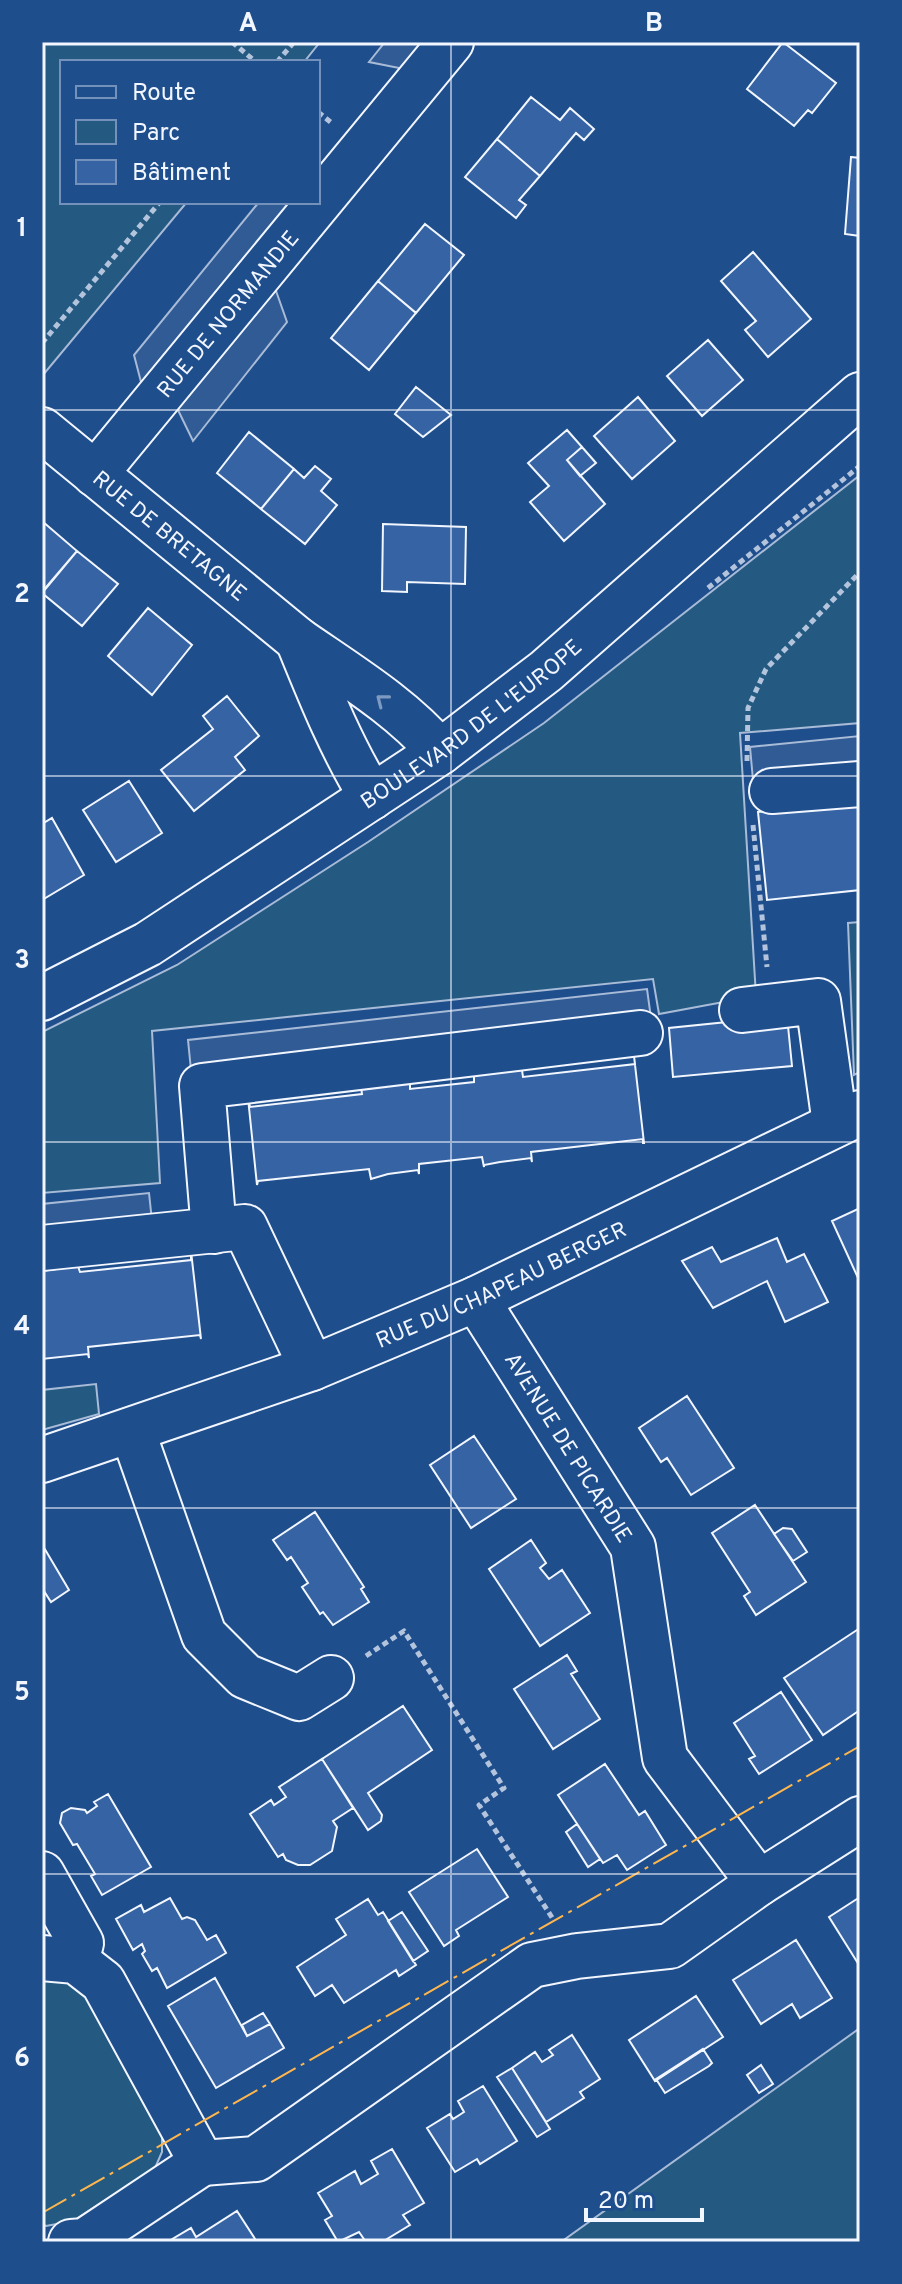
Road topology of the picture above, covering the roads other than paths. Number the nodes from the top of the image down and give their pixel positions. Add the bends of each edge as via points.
1 (451, 42) edge
2 (320, 201) edge
3 (318, 204) edge
4 (860, 395) edge
5 (42, 430) edge
6 (95, 474) junction
7 (298, 640) junction
8 (440, 752) junction
9 (860, 784) edge
10 (761, 792) road end
11 (372, 797) junction
12 (42, 998) edge
13 (757, 1008) road end
14 (640, 1033) dead end
15 (848, 1119) edge
16 (214, 1231) junction
17 (42, 1248) edge
18 (476, 1299) junction
19 (312, 1368) junction
20 (132, 1430) junction
21 (42, 1460) edge
22 (331, 1678) road end
23 (860, 1819) edge
24 (42, 1874) edge
25 (759, 1883) junction
26 (59, 1960) edge
27 (202, 2163) junction
28 (42, 2239) edge
29 (49, 2242) edge
30 (71, 2242) edge

1 - 2 street, RUE DE NORMANDIE
3 - 6 street, RUE DE NORMANDIE
4 - 8 street, BOULEVARD DE L'EUROPE via 546,671
5 - 6 street, RUE DE BRETAGNE
6 - 7 street, RUE DE BRETAGNE
8 -> 7 street, RUE DE BRETAGNE via 423,732
7 - 11 street, RUE DE BRETAGNE
8 - 11 street, BOULEVARD DE L'EUROPE
9 - 10 street
11 - 12 street, BOULEVARD DE L'EUROPE via 148,944
13 - 15 street via 818,1001
14 - 16 street via 202,1086
15 - 18 street, RUE DU CHAPEAU BERGER
16 - 17 street
16 - 19 street via 245,1227
18 - 19 street, RUE DU CHAPEAU BERGER
18 - 25 street, AVENUE DE PICARDIE via 633,1547 665,1758
19 - 20 street, RUE DU CHAPEAU BERGER
20 - 21 street, RUE DU CHAPEAU BERGER
20 - 22 street via 204,1635 245,1676 299,1698
23 - 25 street
24 - 26 street via 81,1943
25 - 27 street via 670,1946 532,1965 256,2159
26 - 27 street via 103,1982
27 - 30 street via 85,2241
28 - 29 street

